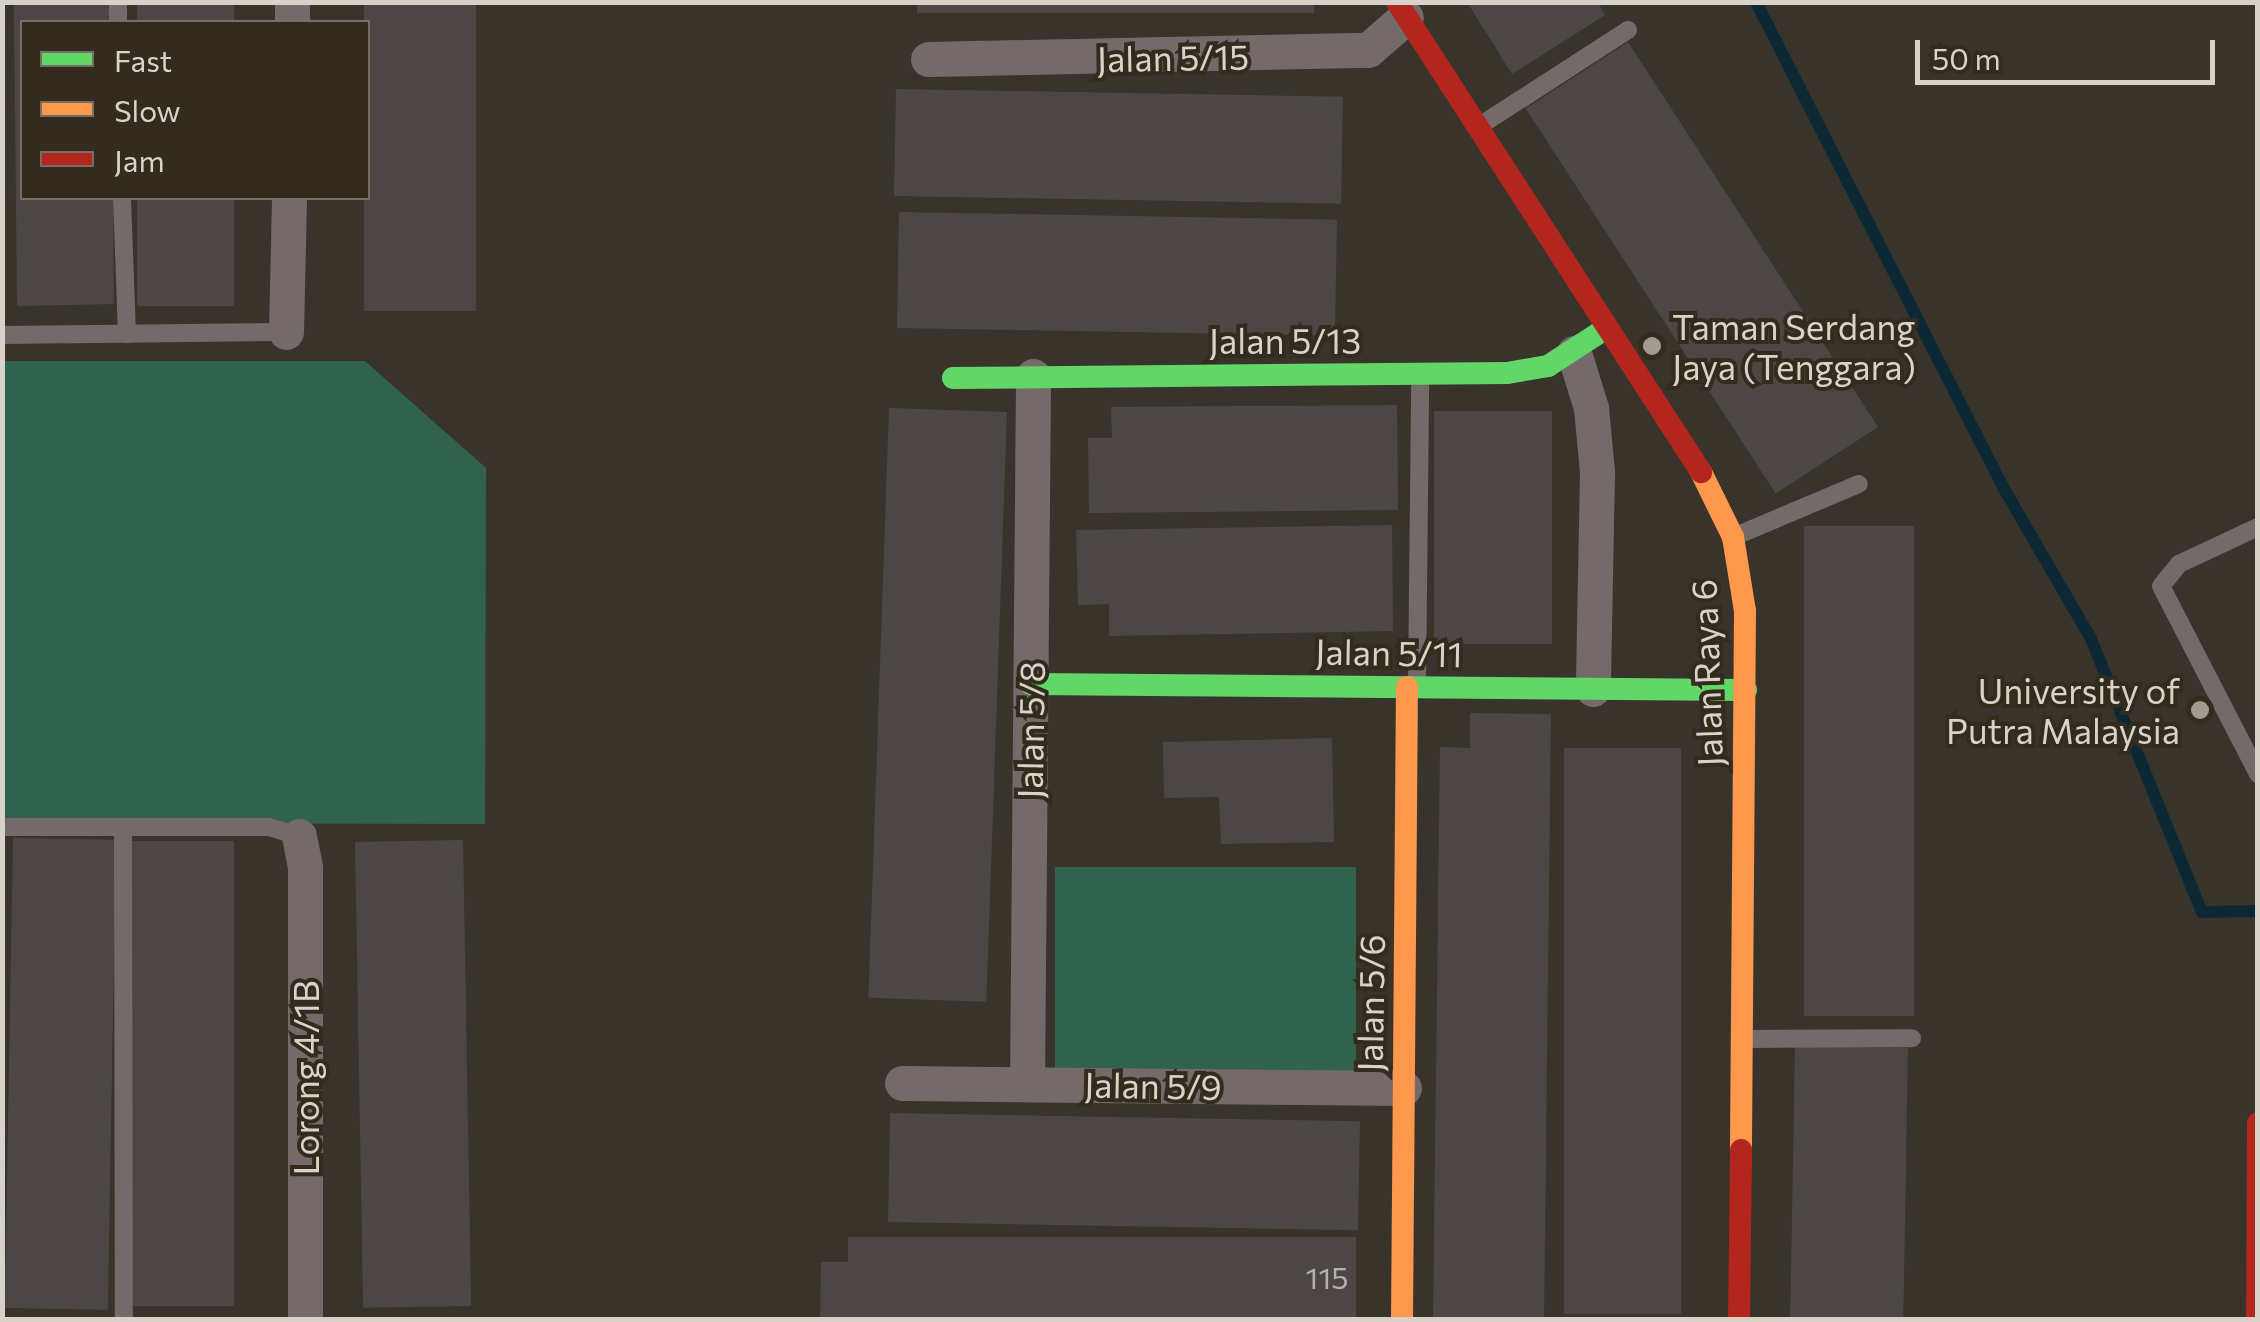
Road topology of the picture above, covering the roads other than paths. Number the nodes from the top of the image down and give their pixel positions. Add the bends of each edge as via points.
1 (1401, 10) edge
2 (1628, 30) dead end
3 (928, 60) dead end
4 (1476, 128) junction
5 (122, 200) edge
6 (288, 200) edge
7 (1604, 330) junction
8 (286, 332) joint
9 (127, 334) junction
10 (2, 335) edge
11 (1574, 352) junction
12 (1420, 374) junction
13 (1033, 376) junction
14 (953, 378) dead end
15 (1859, 484) dead end
16 (2258, 527) edge
17 (1733, 538) junction
18 (1031, 684) junction
19 (1412, 687) junction
20 (1593, 689) junction
21 (1746, 690) junction
22 (2258, 774) edge
23 (123, 826) junction
24 (2, 827) edge
25 (299, 836) joint
26 (1912, 1038) dead end
27 (1742, 1039) junction
28 (902, 1083) dead end
29 (1027, 1084) junction
30 (1404, 1088) junction
31 (2258, 1123) edge
32 (124, 1320) edge
33 (306, 1320) edge
34 (1402, 1320) edge
35 (1740, 1320) edge
36 (2257, 1320) edge

1 - 3 street, Jalan 5/15 via 1368,50
1 - 4 street, Jalan Raya 6
2 - 4 lane
4 - 7 street, Jalan Raya 6
5 - 9 lane
6 - 8 street
7 - 11 street, Jalan 5/13
7 - 17 street, Jalan Raya 6 via 1720,502
8 - 9 lane
9 - 10 lane
11 - 12 street, Jalan 5/13 via 1548,366 1508,374
11 - 20 street via 1592,408 1597,472
12 - 13 street, Jalan 5/13
12 - 19 lane
13 - 14 street, Jalan 5/13
13 - 18 street, Jalan 5/8
15 - 17 lane
16 - 22 lane via 2179,564 2160,586
17 - 21 street, Jalan Raya 6 via 1745,611
18 - 19 street, Jalan 5/11
18 - 29 street, Jalan 5/8
19 - 20 street, Jalan 5/11
19 - 30 street, Jalan 5/6
20 - 21 street, Jalan 5/11
21 - 27 street, Jalan Raya 6
23 - 24 lane
23 - 25 lane via 269,827
23 - 32 lane
25 - 33 street, Lorong 4/1B via 306,868
26 - 27 lane
27 - 35 street, Jalan Raya 6
28 - 29 street, Jalan 5/9
29 - 30 street, Jalan 5/9
30 - 34 street, Jalan 5/6
31 - 36 street

